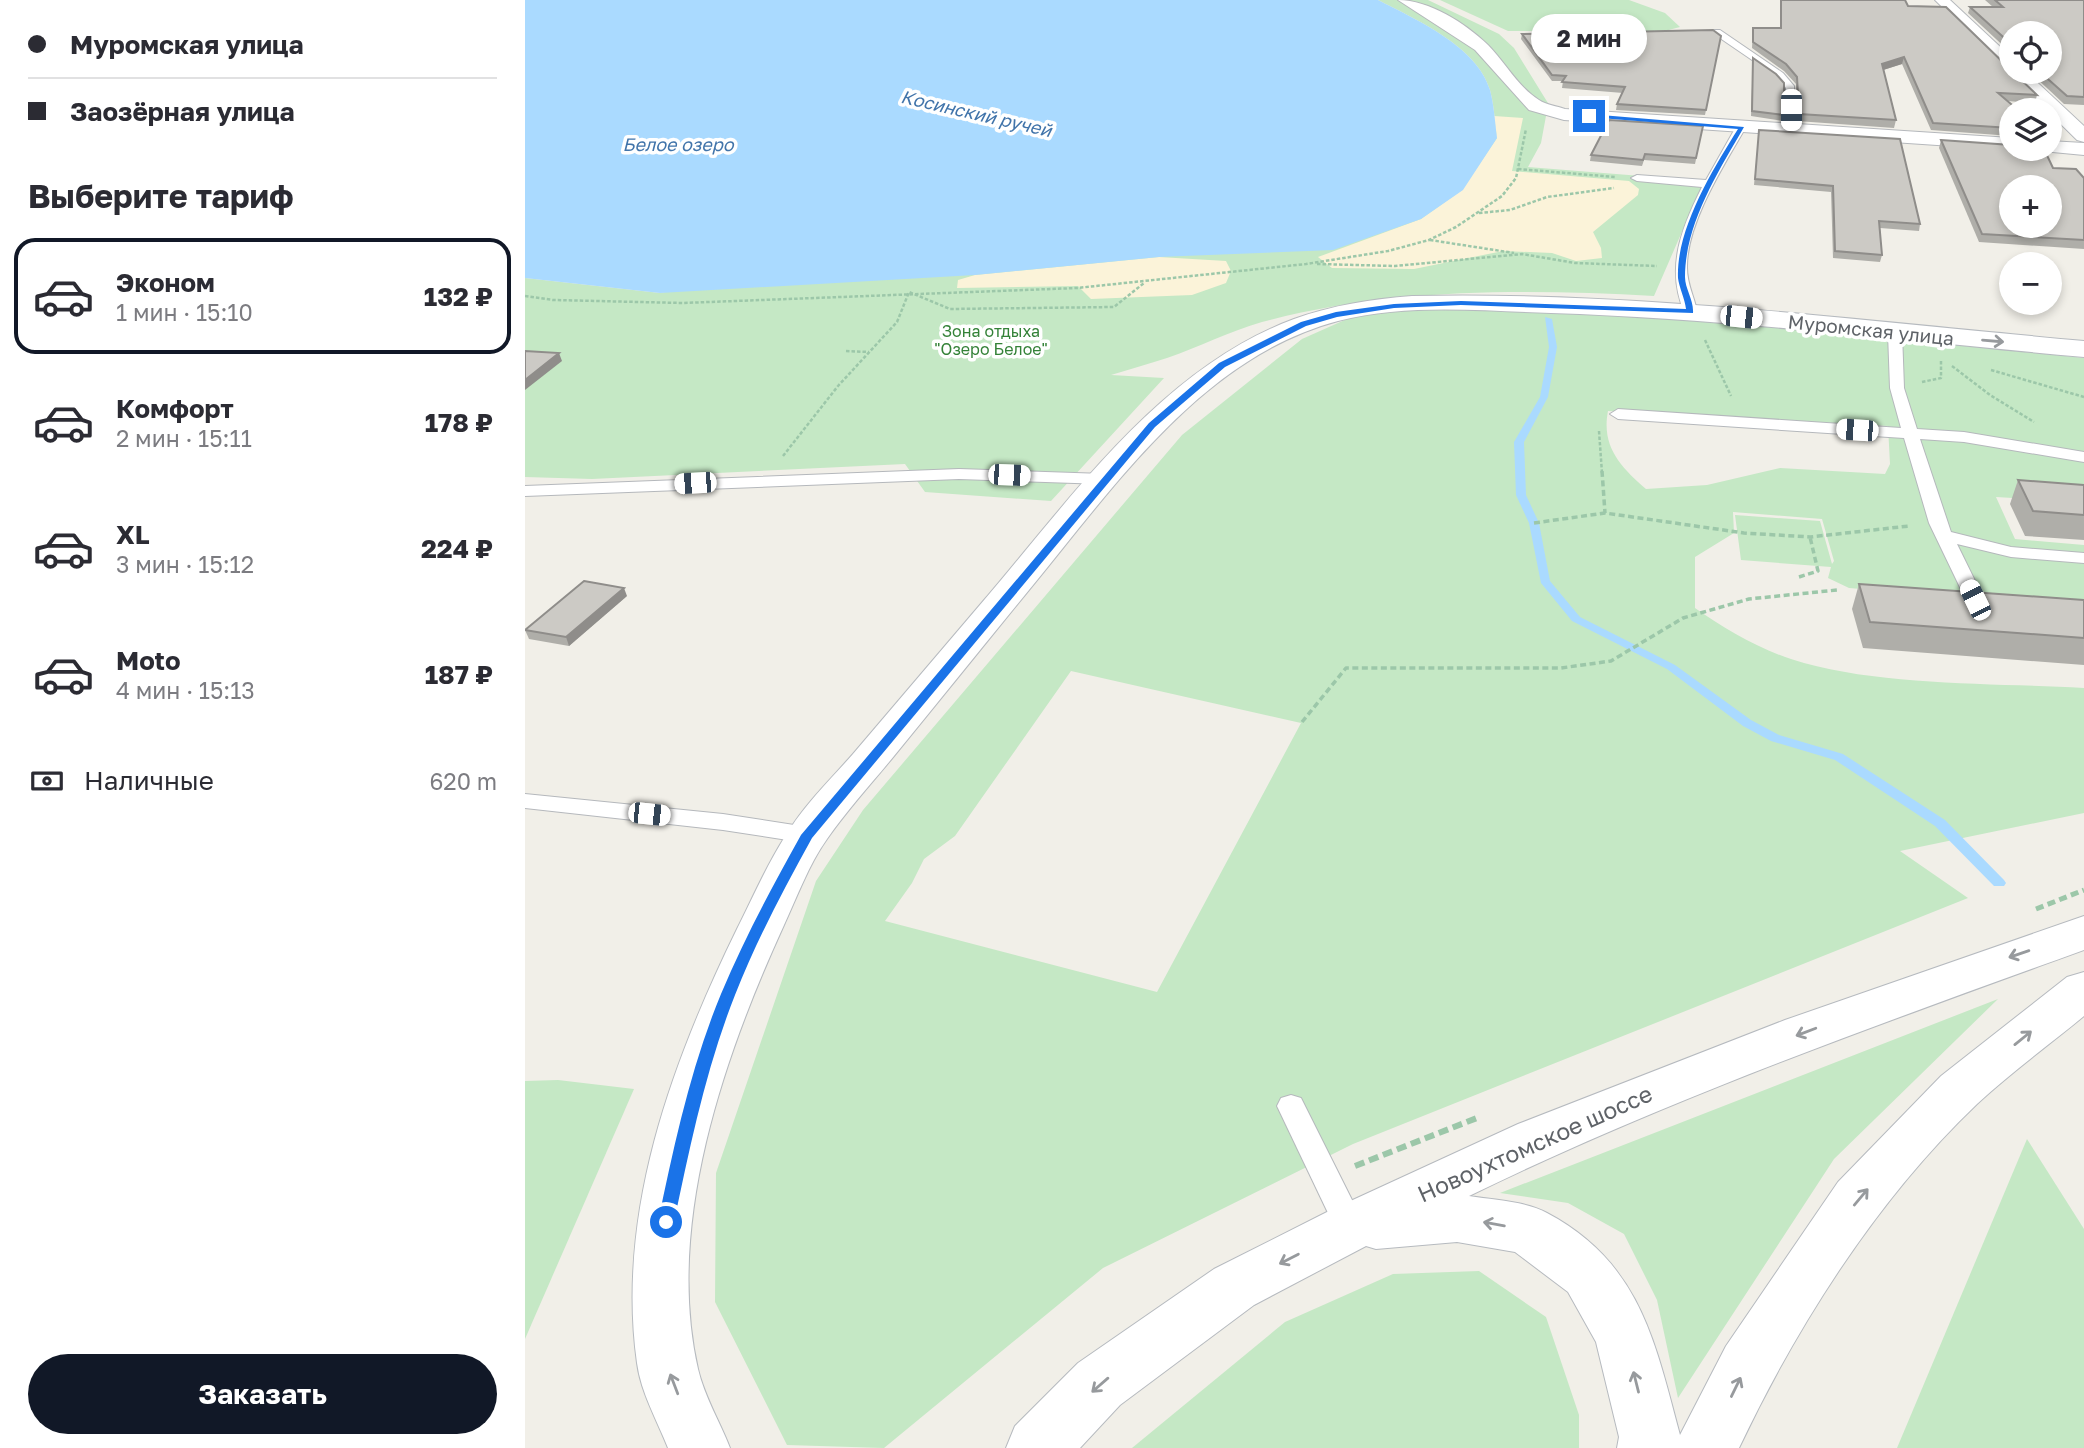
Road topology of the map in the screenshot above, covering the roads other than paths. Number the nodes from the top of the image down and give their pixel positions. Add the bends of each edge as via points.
1 (1405, 0) edge
2 (1942, 0) edge
3 (1717, 32) edge
4 (1999, 55) edge
5 (2029, 84) edge
6 (1741, 127) junction
7 (1791, 131) junction
8 (2084, 136) edge
9 (1999, 143) edge
10 (2062, 147) edge
11 (2084, 149) edge
12 (1637, 178) road end
13 (1710, 184) junction
14 (1690, 312) junction
15 (1895, 333) junction
16 (2084, 349) edge
17 (1618, 414) road end
18 (1911, 434) junction
19 (2084, 457) edge
20 (1104, 479) junction
21 (525, 491) edge
22 (1941, 529) junction
23 (2084, 558) edge
24 (2016, 603) edge
25 (525, 801) edge
26 (807, 835) junction
27 (2084, 932) edge
28 (2084, 990) edge
29 (1291, 1106) dead end
30 (1350, 1227) junction
31 (699, 1448) edge
32 (1037, 1448) edge
33 (1648, 1448) edge
34 (1706, 1448) edge

1 - 6 street via 1481,47 1535,106 1564,114
2 - 4 street
3 - 7 lane via 1780,75 1791,89
5 - 8 street
6 - 7 street
6 - 13 lane
7 - 9 street
10 - 11 street
12 - 13 lane
13 - 14 lane via 1684,246 1681,281
14 - 15 street, Муромская улица
14 - 20 street, Муромская улица via 1461,303 1336,314 1304,324 1222,365 1152,425
15 -> 16 street, Муромская улица
15 - 18 lane via 1897,388
17 - 18 lane
18 - 19 lane via 1964,437
18 - 22 lane
20 - 21 lane via 959,474
20 - 26 street, Муромская улица
22 - 23 lane via 2011,552
22 - 24 lane via 1975,600
25 - 26 lane
31 -> 26 street, Муромская улица via 667,1365 660,1271 669,1197 727,996
27 -> 30 street, Новоухтомское шоссе via 1803,1033 1536,1139
34 -> 28 street via 1747,1366 1857,1199 1959,1090
29 - 30 lane
30 -> 32 street, Новоухтомское шоссе via 1234,1287 1099,1384
33 -> 30 street via 1650,1437 1624,1334 1588,1274 1528,1230 1457,1218

